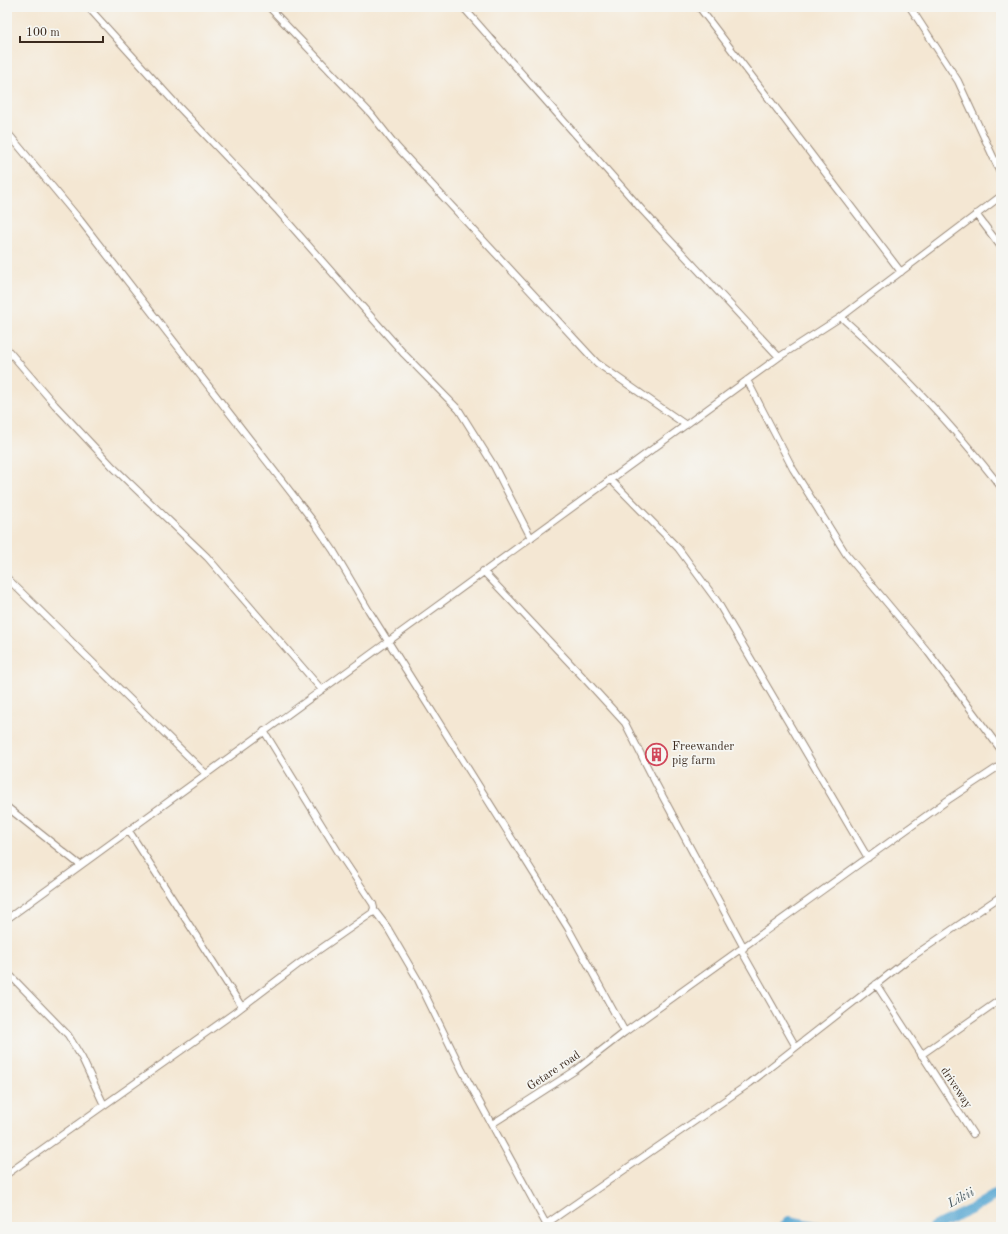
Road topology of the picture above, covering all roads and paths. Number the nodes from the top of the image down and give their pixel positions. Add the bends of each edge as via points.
1 (88, 7) edge
2 (269, 7) edge
3 (463, 7) edge
4 (699, 7) edge
5 (910, 7) edge
6 (7, 132) edge
7 (1001, 174) edge
8 (1001, 196) edge
9 (976, 214) junction
10 (1001, 247) edge
11 (901, 272) junction
12 (841, 317) junction
13 (7, 349) edge
14 (780, 357) junction
15 (747, 380) junction
16 (686, 424) junction
17 (610, 480) junction
18 (1001, 487) edge
19 (531, 538) junction
20 (483, 571) junction
21 (7, 578) edge
22 (389, 640) junction
23 (322, 690) junction
24 (264, 731) junction
25 (1001, 750) edge
26 (1001, 765) edge
27 (206, 774) junction
28 (7, 807) edge
29 (129, 831) junction
30 (868, 858) junction
31 (80, 865) junction
32 (1001, 896) edge
33 (374, 910) junction
34 (7, 918) edge
35 (743, 949) junction
36 (7, 972) edge
37 (876, 984) junction
38 (1001, 999) edge
39 (242, 1007) junction
40 (625, 1032) junction
41 (796, 1047) junction
42 (921, 1055) junction
43 (104, 1105) junction
44 (492, 1124) junction
45 (973, 1134) dead end
46 (7, 1174) edge
47 (547, 1226) edge

1 - 19 street via 278,211 409,360 459,410 494,466
2 - 16 street via 371,114 397,147 597,363
3 - 14 street via 643,210
4 - 11 street
5 - 7 street via 958,82
6 - 22 street via 80,220 313,521
8 - 9 street
9 - 10 street
9 - 11 street
11 - 12 street
12 - 14 street
12 - 18 street via 891,364 942,418
13 - 23 street via 113,467 207,557
14 - 15 street
15 - 16 street
15 - 25 street via 793,469 846,554 928,652
16 - 17 street
17 - 19 street
17 - 30 street via 678,548 717,601
19 - 20 street
20 - 22 street
20 - 35 street via 625,723
21 - 27 street
22 - 23 street
22 - 40 street via 568,928
23 - 24 street
24 - 27 street
24 - 33 street
26 - 30 street, Getare road
27 - 29 street
28 - 31 street
29 - 31 street
29 - 39 street
30 - 35 street, Getare road
31 - 34 street
32 - 37 street
33 - 39 street via 371,915 300,963
33 - 44 street via 418,980 462,1070
35 - 40 street, Getare road
35 - 41 street
36 - 43 street via 68,1035
37 - 41 street
37 - 42 street, driveway
38 - 42 street
39 - 43 street
40 - 44 street, Getare road via 576,1070
41 - 47 street
42 - 45 street, driveway
43 - 46 street
44 - 47 street

